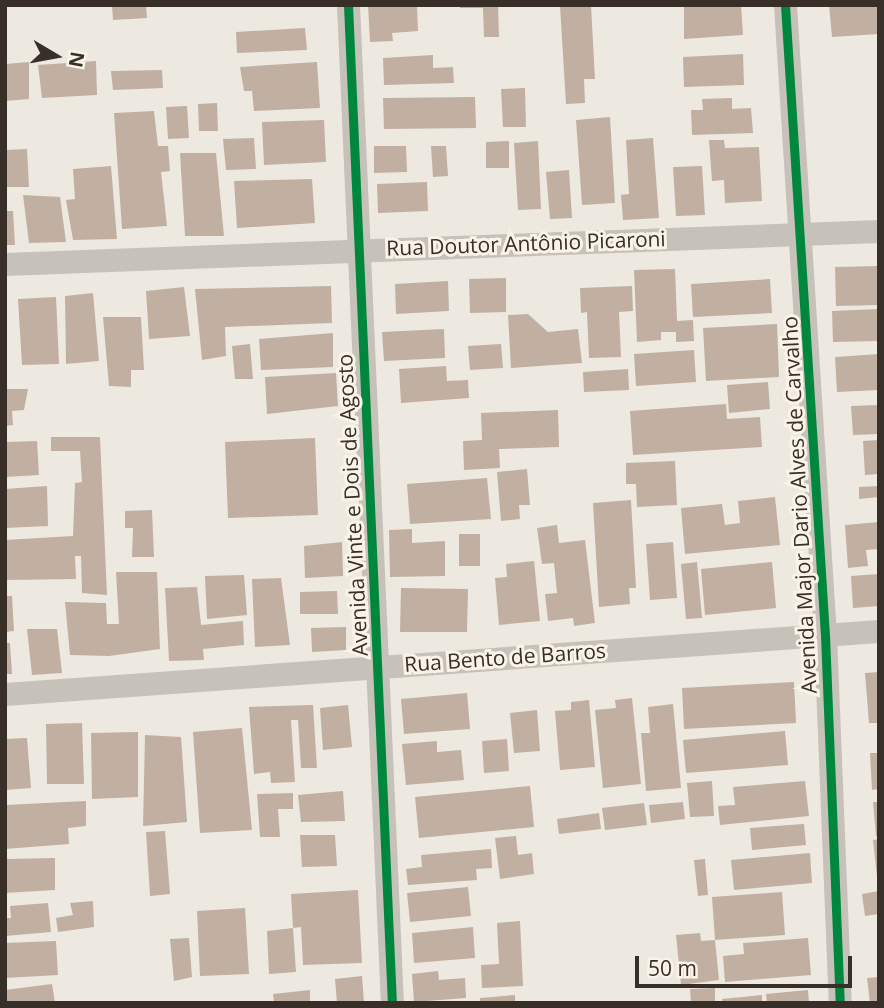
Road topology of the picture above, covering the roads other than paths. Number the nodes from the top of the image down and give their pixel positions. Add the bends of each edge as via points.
1 (348, 5) edge
2 (785, 5) edge
3 (879, 231) edge
4 (800, 234) junction
5 (357, 248) junction
6 (5, 264) edge
7 (879, 631) edge
8 (825, 635) junction
9 (378, 666) junction
10 (5, 694) edge
11 (391, 1003) edge
12 (840, 1003) edge

1 - 5 street, Avenida Vinte e Dois de Agosto
2 - 4 street, Avenida Major Dario Alves de Carvalho
3 - 4 street, Rua Doutor Antônio Picaroni
4 - 5 street, Rua Doutor Antônio Picaroni
4 - 8 street, Avenida Major Dario Alves de Carvalho
5 - 6 street, Rua Doutor Antônio Picaroni
5 - 9 street, Avenida Vinte e Dois de Agosto
7 - 8 street, Rua Bento de Barros
8 - 9 street, Rua Bento de Barros
8 - 12 street, Avenida Major Dario Alves de Carvalho
9 - 10 street, Rua Bento de Barros
9 - 11 street, Avenida Vinte e Dois de Agosto

